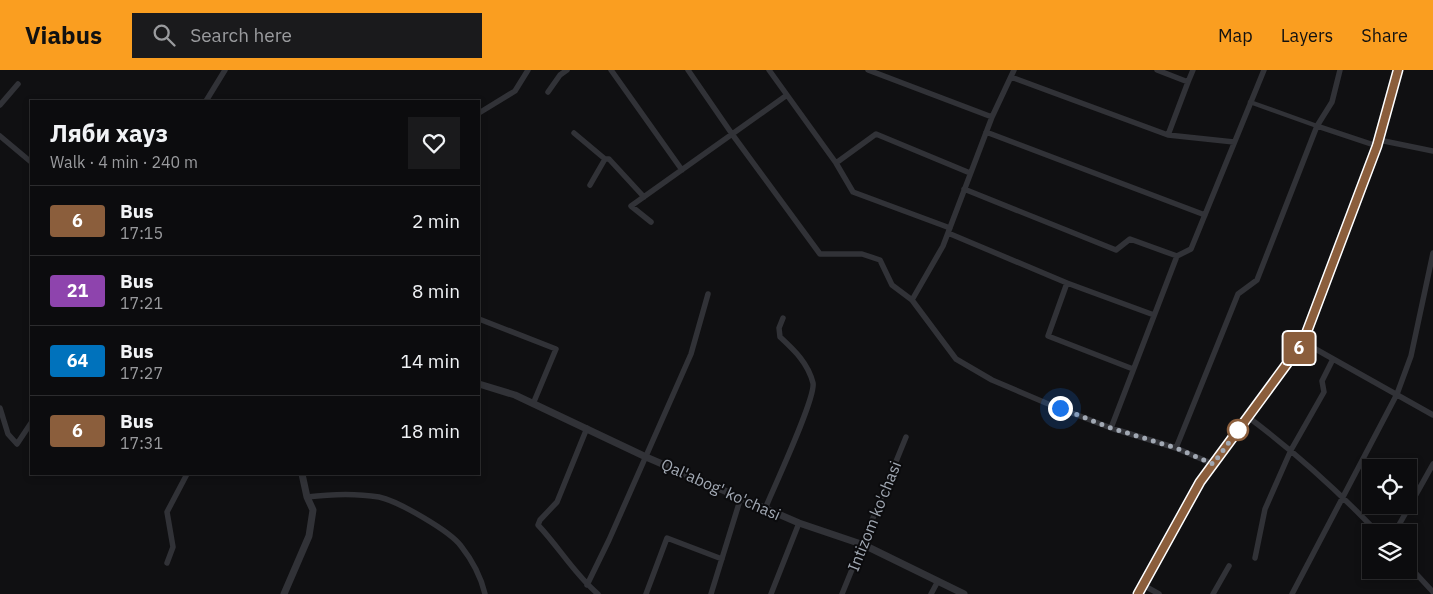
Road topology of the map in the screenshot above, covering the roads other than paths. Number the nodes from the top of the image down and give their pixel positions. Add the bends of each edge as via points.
1 (225, 70) edge
2 (528, 70) edge
3 (566, 70) edge
4 (611, 70) edge
5 (688, 70) edge
6 (769, 70) edge
7 (868, 70) edge
8 (1014, 70) edge
9 (1157, 70) edge
10 (1193, 70) edge
11 (1264, 70) edge
12 (1340, 70) edge
13 (1398, 70) edge
14 (883, 73) edge
15 (1011, 77) junction
16 (1188, 82) junction
17 (18, 84) dead end
18 (548, 92) dead end
19 (787, 95) junction
20 (207, 100) edge
21 (1250, 102) junction
22 (0, 105) edge
23 (480, 112) edge
24 (992, 117) junction
25 (1317, 126) junction
26 (986, 132) junction
27 (574, 133) dead end
28 (732, 134) junction
29 (1168, 135) junction
30 (0, 136) edge
31 (1234, 142) junction
32 (1378, 143) junction
33 (1433, 151) edge
34 (605, 159) junction
35 (30, 161) edge
36 (836, 164) junction
37 (682, 170) junction
38 (970, 173) junction
39 (590, 186) dead end
40 (964, 189) junction
41 (644, 197) junction
42 (1205, 215) junction
43 (651, 222) dead end
44 (949, 231) junction
45 (1433, 253) edge
46 (1177, 256) junction
47 (1067, 283) junction
48 (708, 294) dead end
49 (912, 300) junction
50 (1154, 314) junction
51 (783, 318) dead end
52 (480, 319) edge
53 (1303, 342) junction
54 (1333, 359) junction
55 (1133, 369) junction
56 (480, 384) edge
57 (1397, 394) junction
58 (533, 404) junction
59 (0, 408) edge
60 (1433, 415) edge
61 (1248, 417) junction
62 (30, 424) edge
63 (587, 428) junction
64 (1111, 428) junction
65 (906, 437) dead end
66 (1176, 448) junction
67 (1291, 450) junction
68 (646, 456) junction
69 (1213, 464) junction
70 (1433, 464) edge
71 (186, 475) edge
72 (302, 475) edge
73 (1344, 496) junction
74 (307, 497) junction
75 (741, 497) junction
76 (765, 509) junction
77 (799, 523) junction
78 (1370, 524) edge
79 (1399, 524) edge
80 (864, 545) junction
81 (1255, 558) dead end
82 (722, 559) junction
83 (167, 563) dead end
84 (1229, 566) dead end
85 (1417, 575) edge
86 (938, 581) junction
87 (587, 585) junction
88 (1143, 585) junction
89 (1433, 592) edge
90 (284, 594) edge
91 (485, 594) edge
92 (598, 594) edge
93 (646, 594) edge
94 (711, 594) edge
95 (771, 594) edge
96 (842, 594) edge
97 (931, 594) edge
98 (964, 594) edge
99 (1138, 594) edge
100 (1159, 594) edge
101 (1213, 594) edge
102 (1292, 594) edge

1 - 20 street
2 - 23 street via 514,91
3 - 18 street
4 - 37 street
5 - 28 street
6 - 19 street
7 - 14 street
8 - 15 street
9 - 16 street
10 - 16 street
11 - 21 street
12 - 25 street via 1332,102
13 - 32 main road
14 - 24 street
15 - 24 street
15 - 29 street
16 - 29 street
17 - 22 street
19 - 28 street
19 - 36 street
21 - 25 street
21 - 31 street
24 - 26 street
25 - 32 street
25 - 66 street via 1257,280 1238,294
26 - 38 street
26 - 42 street
27 - 34 street
28 - 37 street
28 - 49 street via 820,254 862,254 880,260 892,285
29 - 31 street
30 - 35 street
31 - 42 street
32 - 33 street
32 - 53 main road
34 - 39 street
34 - 41 street via 609,158
36 - 38 street via 876,134
36 - 44 street via 853,192
37 - 41 street
38 - 40 street
40 - 44 street
40 - 46 street via 1116,250 1130,239
41 - 43 street via 631,206
42 - 46 street via 1191,249
44 - 47 street
44 - 49 street
45 - 57 street via 1411,356
46 - 50 street
47 - 50 street
47 - 55 street via 1048,336
48 - 68 street via 692,354
49 - 64 street via 956,360 992,380
50 - 55 street
51 - 76 street via 780,337 803,359 813,385 805,414
52 - 58 street via 556,349
53 - 54 street
53 - 61 main road
54 - 57 street
54 - 67 street via 1322,381 1324,392
55 - 64 street
56 - 58 street, Qal'abog' ko'chasi
57 - 60 street
57 - 73 street
58 - 63 street, Qal'abog' ko'chasi
59 - 62 street via 8,434 17,444
61 - 67 street
61 - 69 main road
63 - 68 street, Qal'abog' ko'chasi
63 - 87 street via 557,502 538,525
64 - 66 street
65 - 80 street, Intizom ko'chasi
66 - 69 street
67 - 73 street
67 - 81 street via 1265,509
68 - 75 street, Qal'abog' ko'chasi
68 - 87 street
69 - 88 main road
70 - 79 street
71 - 83 street via 167,512 173,547
72 - 74 street
73 - 78 street
73 - 102 street
74 - 90 street via 313,510 309,536
74 - 91 street via 335,494 381,498 419,514 460,544 481,579
75 - 76 street, Qal'abog' ko'chasi
75 - 82 street
76 - 77 street, Qal'abog' ko'chasi
77 - 80 street, Qal'abog' ko'chasi
77 - 95 street
80 - 86 street, Qal'abog' ko'chasi
80 - 96 street, Intizom ko'chasi
82 - 93 street via 667,538
82 - 94 street
84 - 101 street
85 - 89 street
86 - 97 street
86 - 98 street, Qal'abog' ko'chasi
87 - 92 street
88 - 99 main road
88 - 100 street

